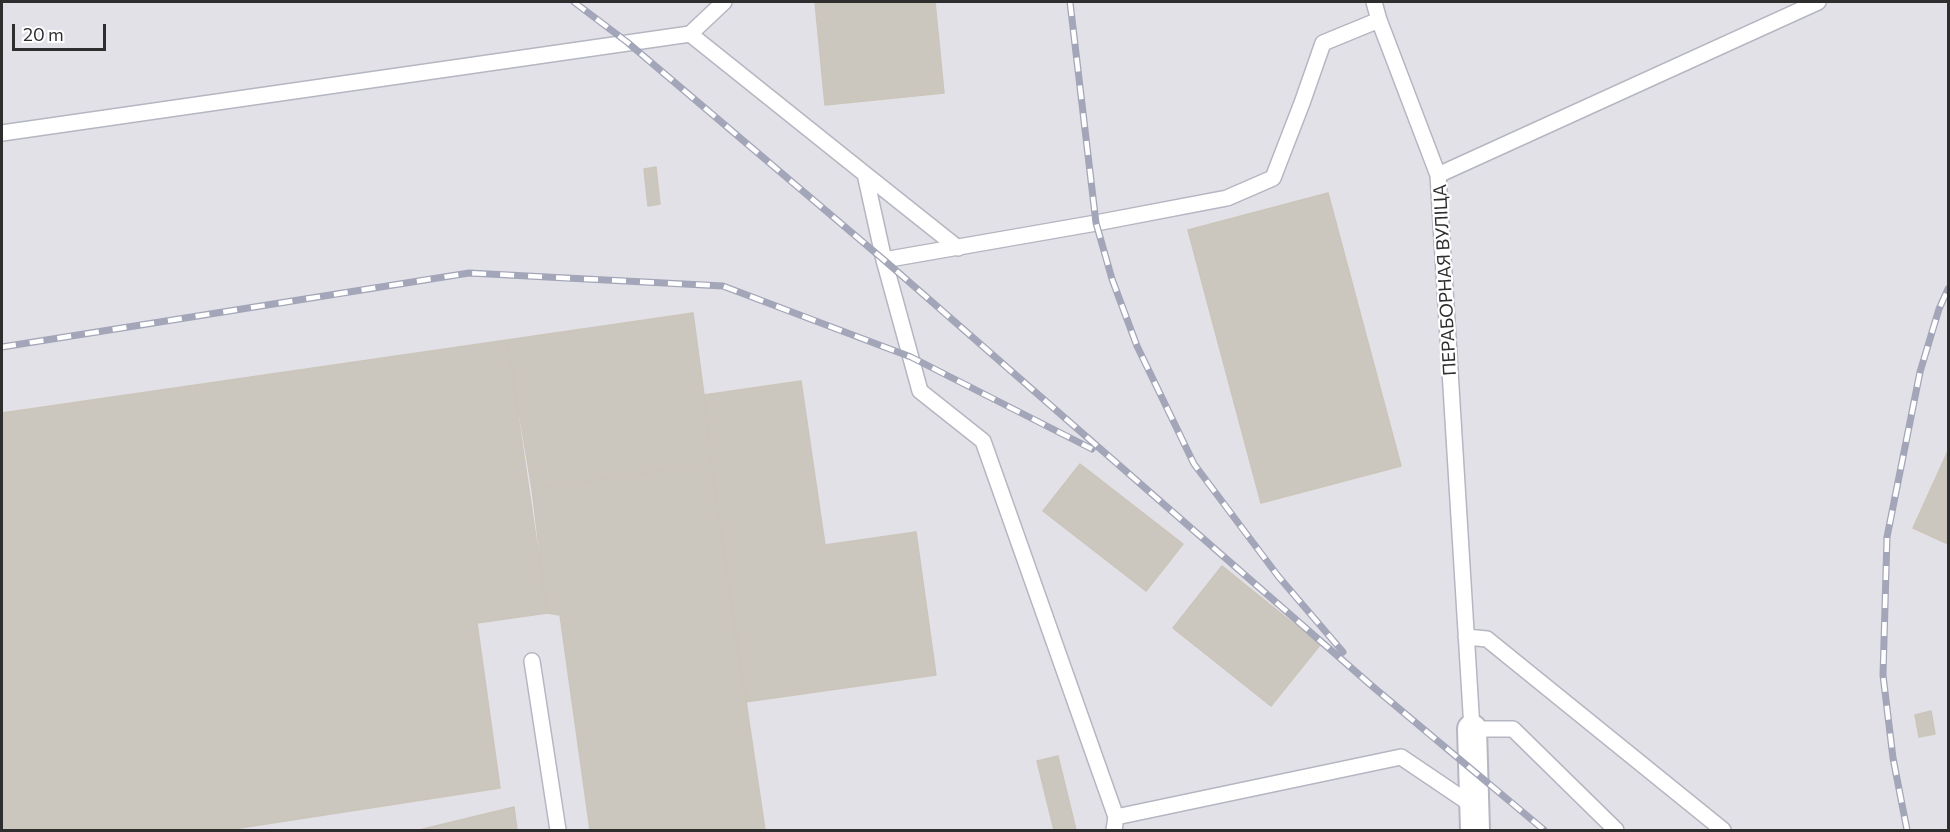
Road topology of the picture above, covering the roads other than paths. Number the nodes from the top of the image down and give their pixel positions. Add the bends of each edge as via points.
1 (724, 2) edge
2 (1374, 2) edge
3 (1818, 2) edge
4 (1379, 20) junction
5 (690, 34) junction
6 (2, 133) edge
7 (865, 174) junction
8 (1438, 175) junction
9 (958, 248) junction
10 (884, 260) junction
11 (1466, 637) junction
12 (532, 661) dead end
13 (1472, 729) junction
14 (1475, 819) edge
15 (1115, 824) edge
16 (558, 831) edge
17 (1616, 831) edge
18 (1723, 831) edge

1 - 5 lane
2 - 4 lane
3 - 8 lane, ПЕРАБОРНАЯ ВУЛІЦА
4 - 8 lane
4 - 9 lane via 1323,43 1273,178 1227,198
5 - 6 lane
5 - 7 lane
7 - 9 lane
7 - 10 lane
8 - 11 lane, ПЕРАБОРНАЯ ВУЛІЦА
9 - 10 lane
10 - 15 lane via 920,391 983,441
11 - 13 lane, ПЕРАБОРНАЯ ВУЛІЦА
11 - 18 lane via 1487,639
12 - 16 lane
13 - 14 street
13 - 17 lane via 1513,729
14 - 15 lane via 1401,757

